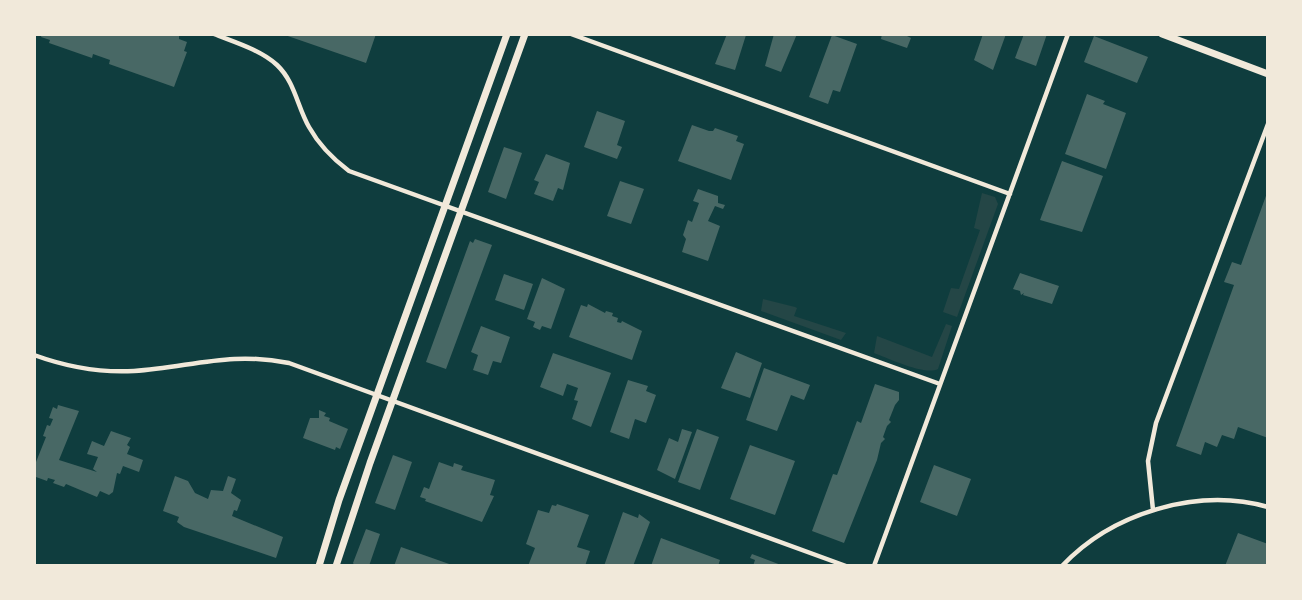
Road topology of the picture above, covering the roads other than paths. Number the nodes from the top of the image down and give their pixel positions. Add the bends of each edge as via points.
1 (214, 34) edge
2 (507, 34) edge
3 (525, 34) edge
4 (571, 34) edge
5 (1068, 34) edge
6 (1162, 34) edge
7 (1268, 74) edge
8 (1268, 124) edge
9 (1010, 194) junction
10 (446, 205) junction
11 (461, 211) junction
12 (34, 355) edge
13 (940, 384) junction
14 (377, 395) junction
15 (392, 401) junction
16 (1268, 507) edge
17 (1153, 510) junction
18 (319, 566) edge
19 (336, 566) edge
20 (846, 566) edge
21 (874, 566) edge
22 (1062, 566) edge

1 - 10 street via 277,65 293,87 308,126 330,158 349,171
2 - 10 main road
3 - 11 main road
4 - 9 street
5 - 9 street
6 - 7 main road
8 - 17 street via 1156,423 1148,461
9 - 13 street
10 - 11 street
10 - 14 main road
11 - 13 street
11 - 15 main road
12 - 14 street via 77,368 119,372 214,358 255,358 305,368
13 - 21 street
14 - 15 street
14 - 18 main road
15 - 19 main road
15 - 20 street
16 - 17 street via 1219,500
17 - 22 street via 1101,534

